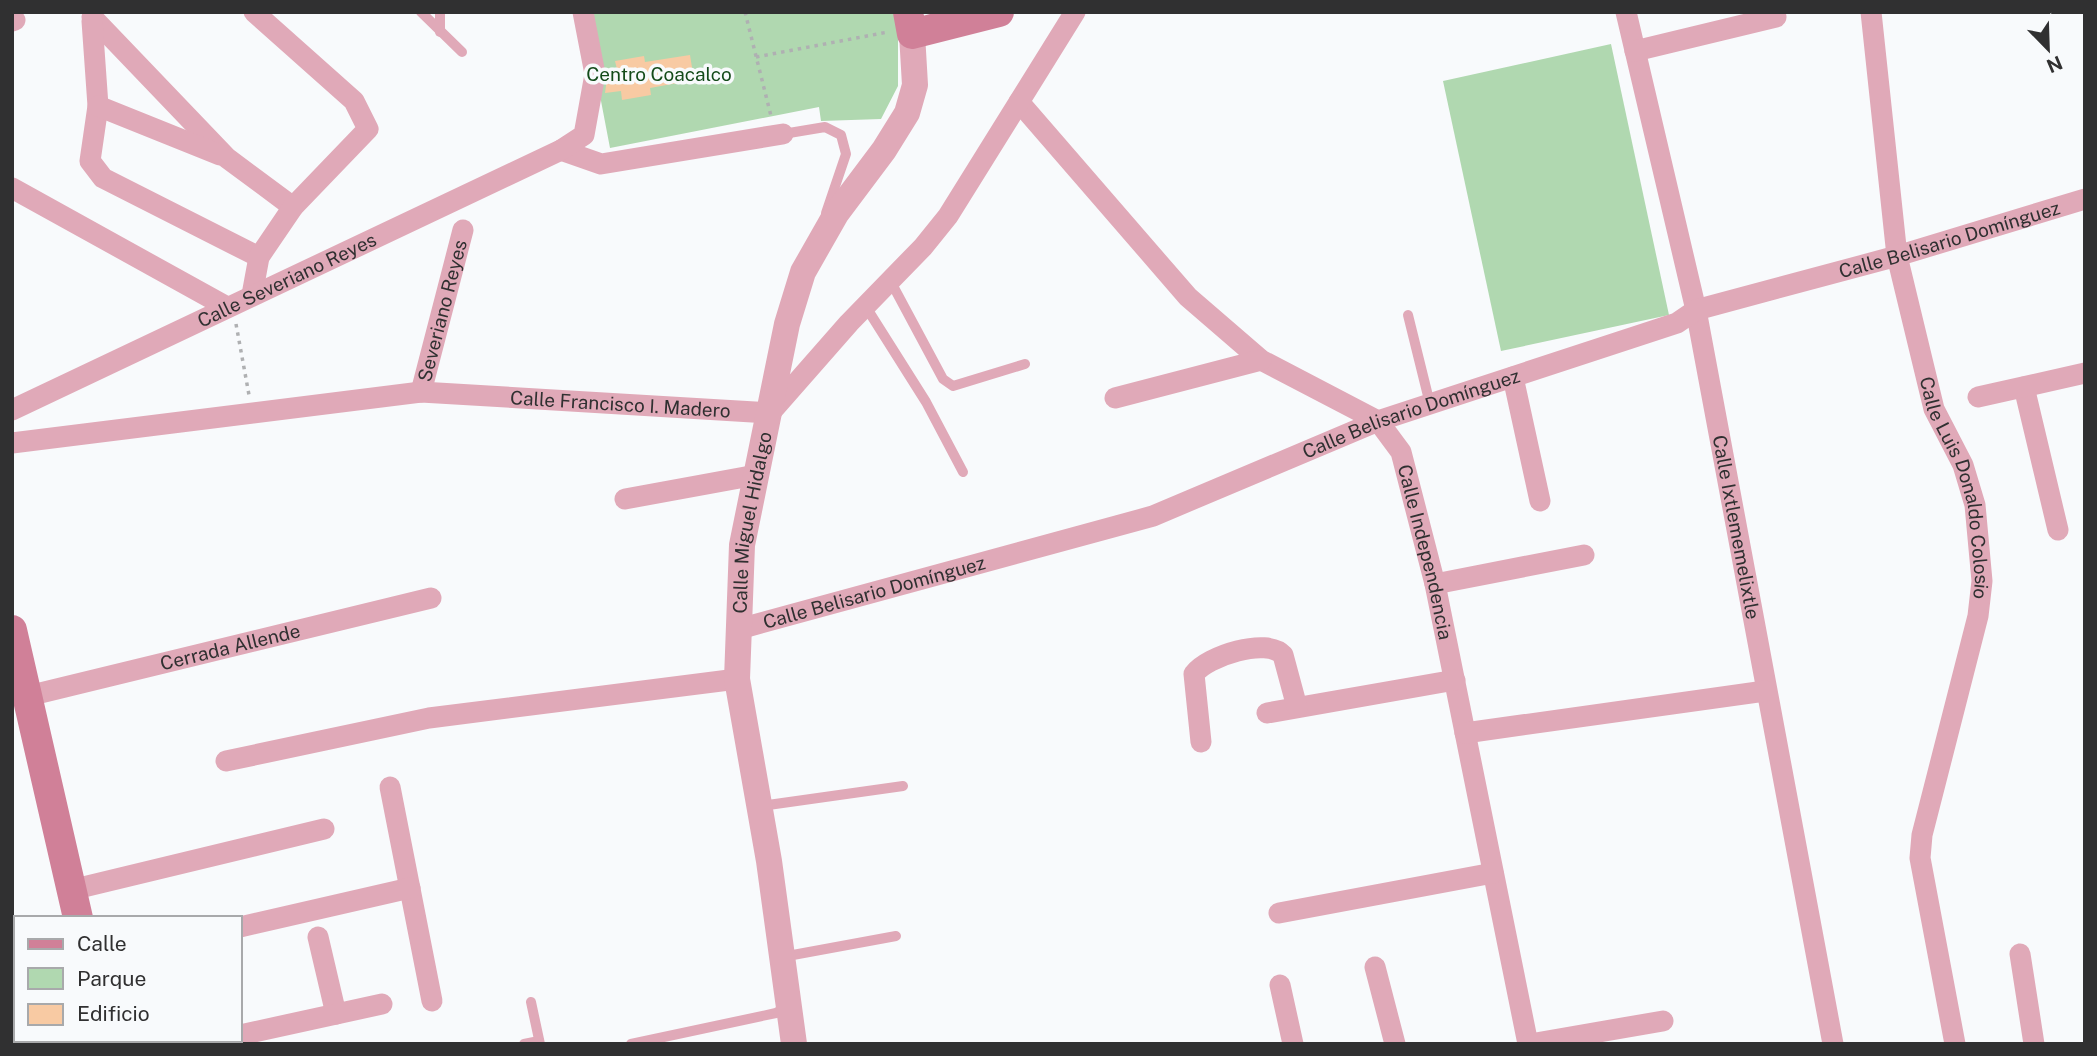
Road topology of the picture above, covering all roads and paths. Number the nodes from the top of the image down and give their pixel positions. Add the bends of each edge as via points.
1 (254, 12) edge
2 (421, 12) edge
3 (440, 12) edge
4 (583, 12) edge
5 (745, 12) edge
6 (999, 12) edge
7 (1075, 12) edge
8 (1626, 12) edge
9 (1871, 12) edge
10 (91, 17) edge
11 (1776, 17) dead end
12 (910, 25) edge
13 (440, 32) junction
14 (1635, 51) junction
15 (462, 52) dead end
16 (756, 57) junction
17 (1019, 102) junction
18 (98, 106) junction
19 (779, 135) junction
20 (561, 150) junction
21 (227, 158) junction
22 (12, 188) edge
23 (2085, 199) edge
24 (293, 207) junction
25 (463, 230) dead end
26 (814, 252) junction
27 (1897, 256) junction
28 (259, 257) junction
29 (891, 282) junction
30 (252, 295) junction
31 (229, 306) junction
32 (866, 307) junction
33 (1696, 310) junction
34 (1408, 316) dead end
35 (1261, 360) junction
36 (1026, 364) dead end
37 (2085, 373) edge
38 (1513, 377) junction
39 (2024, 387) junction
40 (421, 391) junction
41 (1978, 397) dead end
42 (1115, 398) dead end
43 (1430, 404) junction
44 (12, 410) edge
45 (253, 413) junction
46 (770, 413) junction
47 (1378, 421) junction
48 (12, 443) edge
49 (963, 472) dead end
50 (756, 475) junction
51 (625, 499) dead end
52 (1540, 501) dead end
53 (2058, 530) dead end
54 (1584, 555) dead end
55 (1435, 584) junction
56 (431, 598) dead end
57 (12, 629) edge
58 (739, 629) junction
59 (737, 679) junction
60 (1455, 680) junction
61 (1765, 691) junction
62 (29, 696) junction
63 (1297, 707) junction
64 (1267, 713) dead end
65 (1465, 733) junction
66 (1201, 743) dead end
67 (226, 761) dead end
68 (903, 786) dead end
69 (390, 788) dead end
70 (759, 806) junction
71 (324, 829) dead end
72 (1493, 873) junction
73 (410, 888) junction
74 (74, 904) edge
75 (1279, 913) dead end
76 (242, 928) edge
77 (896, 936) dead end
78 (318, 937) dead end
79 (2020, 954) dead end
80 (782, 957) junction
81 (1374, 967) dead end
82 (1280, 985) dead end
83 (432, 1001) dead end
84 (531, 1002) dead end
85 (382, 1004) dead end
86 (789, 1006) junction
87 (336, 1014) junction
88 (1663, 1021) dead end
89 (242, 1035) edge
90 (540, 1042) edge
91 (524, 1044) edge
92 (631, 1044) edge
93 (794, 1044) edge
94 (1293, 1044) edge
95 (1395, 1044) edge
96 (1529, 1044) edge
97 (1833, 1044) edge
98 (1955, 1044) edge
99 (2034, 1044) edge

1 - 24 street via 354,101 368,129
2 - 13 lane
3 - 13 lane
4 - 20 street, Calle Severiano Reyes via 595,74 584,135
5 - 16 path
6 - 12 main road
7 - 17 street
8 - 14 street, Calle Ixtlememelixtle
9 - 27 street, Calle Luis Donaldo Colosio
10 - 18 street
10 - 21 street
11 - 14 street
12 - 16 path
12 - 26 street, Calle Miguel Hidalgo via 915,85 907,113
13 - 15 lane
14 - 33 street, Calle Ixtlememelixtle
16 - 19 path
17 - 29 street via 948,216
17 - 35 street, Calle Independencia via 1188,297
18 - 21 street
18 - 28 street via 90,162 103,178
19 - 20 street via 601,164
19 - 26 lane via 825,127 841,135 845,146
20 - 30 street, Calle Severiano Reyes
21 - 24 street
22 - 31 street
23 - 27 street, Calle Belisario Domínguez
24 - 28 street
25 - 40 street, Severiano Reyes
26 - 46 street, Calle Miguel Hidalgo via 787,324
27 - 33 street, Calle Belisario Domínguez
27 - 98 street, Calle Luis Donaldo Colosio via 1934,409 1963,465 1980,542 1978,616 1920,858
28 - 30 street
29 - 32 street
29 - 36 lane via 943,379 953,386
30 - 31 street, Calle Severiano Reyes
31 - 44 street, Calle Severiano Reyes
31 - 45 path
32 - 46 street
32 - 49 lane via 926,402
33 - 38 street, Calle Belisario Domínguez via 1677,323
33 - 61 street, Calle Ixtlememelixtle
34 - 43 lane
35 - 42 street
35 - 47 street, Calle Independencia
37 - 39 street
38 - 43 street, Calle Belisario Domínguez
38 - 52 street
39 - 41 street
39 - 53 street
40 - 45 street, Calle Francisco I. Madero
40 - 46 street, Calle Francisco I. Madero
43 - 47 street, Calle Belisario Domínguez
45 - 48 street, Calle Francisco I. Madero
46 - 50 street, Calle Miguel Hidalgo
47 - 55 street, Calle Independencia via 1401,452
47 - 58 street, Calle Belisario Domínguez via 1153,516
50 - 51 street
50 - 58 street, Calle Miguel Hidalgo via 742,545
54 - 55 street
55 - 60 street, Calle Independencia
56 - 62 street, Cerrada Allende
57 - 62 main road
58 - 59 street, Calle Miguel Hidalgo
59 - 67 street via 429,718
59 - 70 street, Calle Miguel Hidalgo
60 - 63 street
60 - 65 street, Calle Independencia
61 - 65 street
61 - 97 street, Calle Ixtlememelixtle
62 - 74 main road
63 - 64 street
63 - 66 street via 1278,649 1267,646 1212,658 1194,674
65 - 72 street, Calle Independencia
68 - 70 lane
69 - 73 street
70 - 80 street, Calle Miguel Hidalgo
71 - 74 street
72 - 75 street
72 - 96 street, Calle Independencia
73 - 76 street
73 - 83 street
77 - 80 lane
78 - 87 street
79 - 99 street
80 - 86 street, Calle Miguel Hidalgo
81 - 95 street
82 - 94 street
84 - 90 lane
85 - 87 street
86 - 92 lane via 776,1013
86 - 93 street, Calle Miguel Hidalgo
87 - 89 street
88 - 96 street
90 - 91 lane

